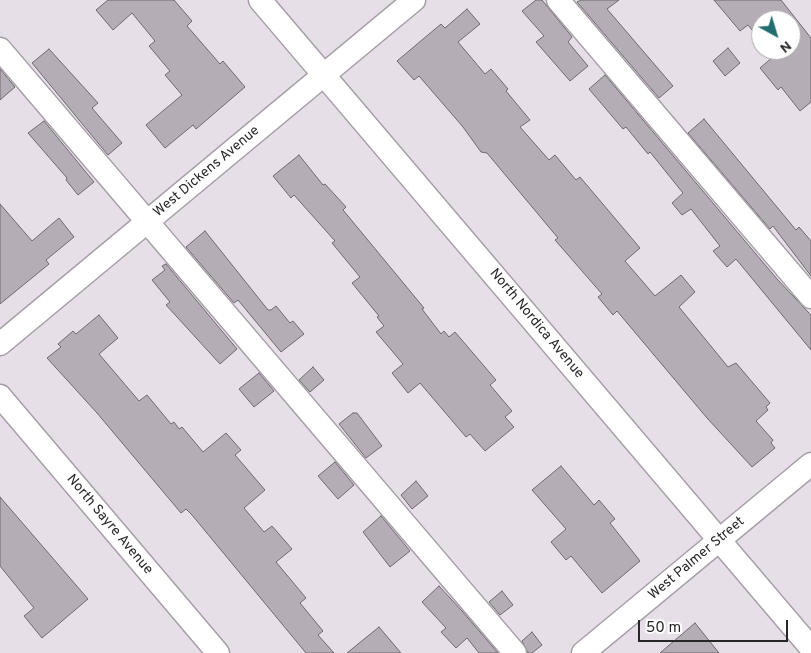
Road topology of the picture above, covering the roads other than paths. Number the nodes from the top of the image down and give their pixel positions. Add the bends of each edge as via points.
1 (260, 0) edge
2 (414, 0) edge
3 (558, 0) edge
4 (0, 49) edge
5 (324, 75) junction
6 (146, 223) junction
7 (811, 297) edge
8 (0, 344) edge
9 (0, 396) edge
10 (811, 464) edge
11 (719, 540) junction
12 (811, 648) edge
13 (218, 653) edge
14 (514, 653) edge
15 (583, 653) edge

1 - 5 street, North Nordica Avenue
2 - 5 street, West Dickens Avenue
3 - 7 street
4 - 6 street
5 - 6 street, West Dickens Avenue
5 - 11 street, North Nordica Avenue
6 - 8 street, West Dickens Avenue
6 - 14 street
9 - 13 street, North Sayre Avenue
10 - 11 street, West Palmer Street
11 - 12 street, North Nordica Avenue
11 - 15 street, West Palmer Street

